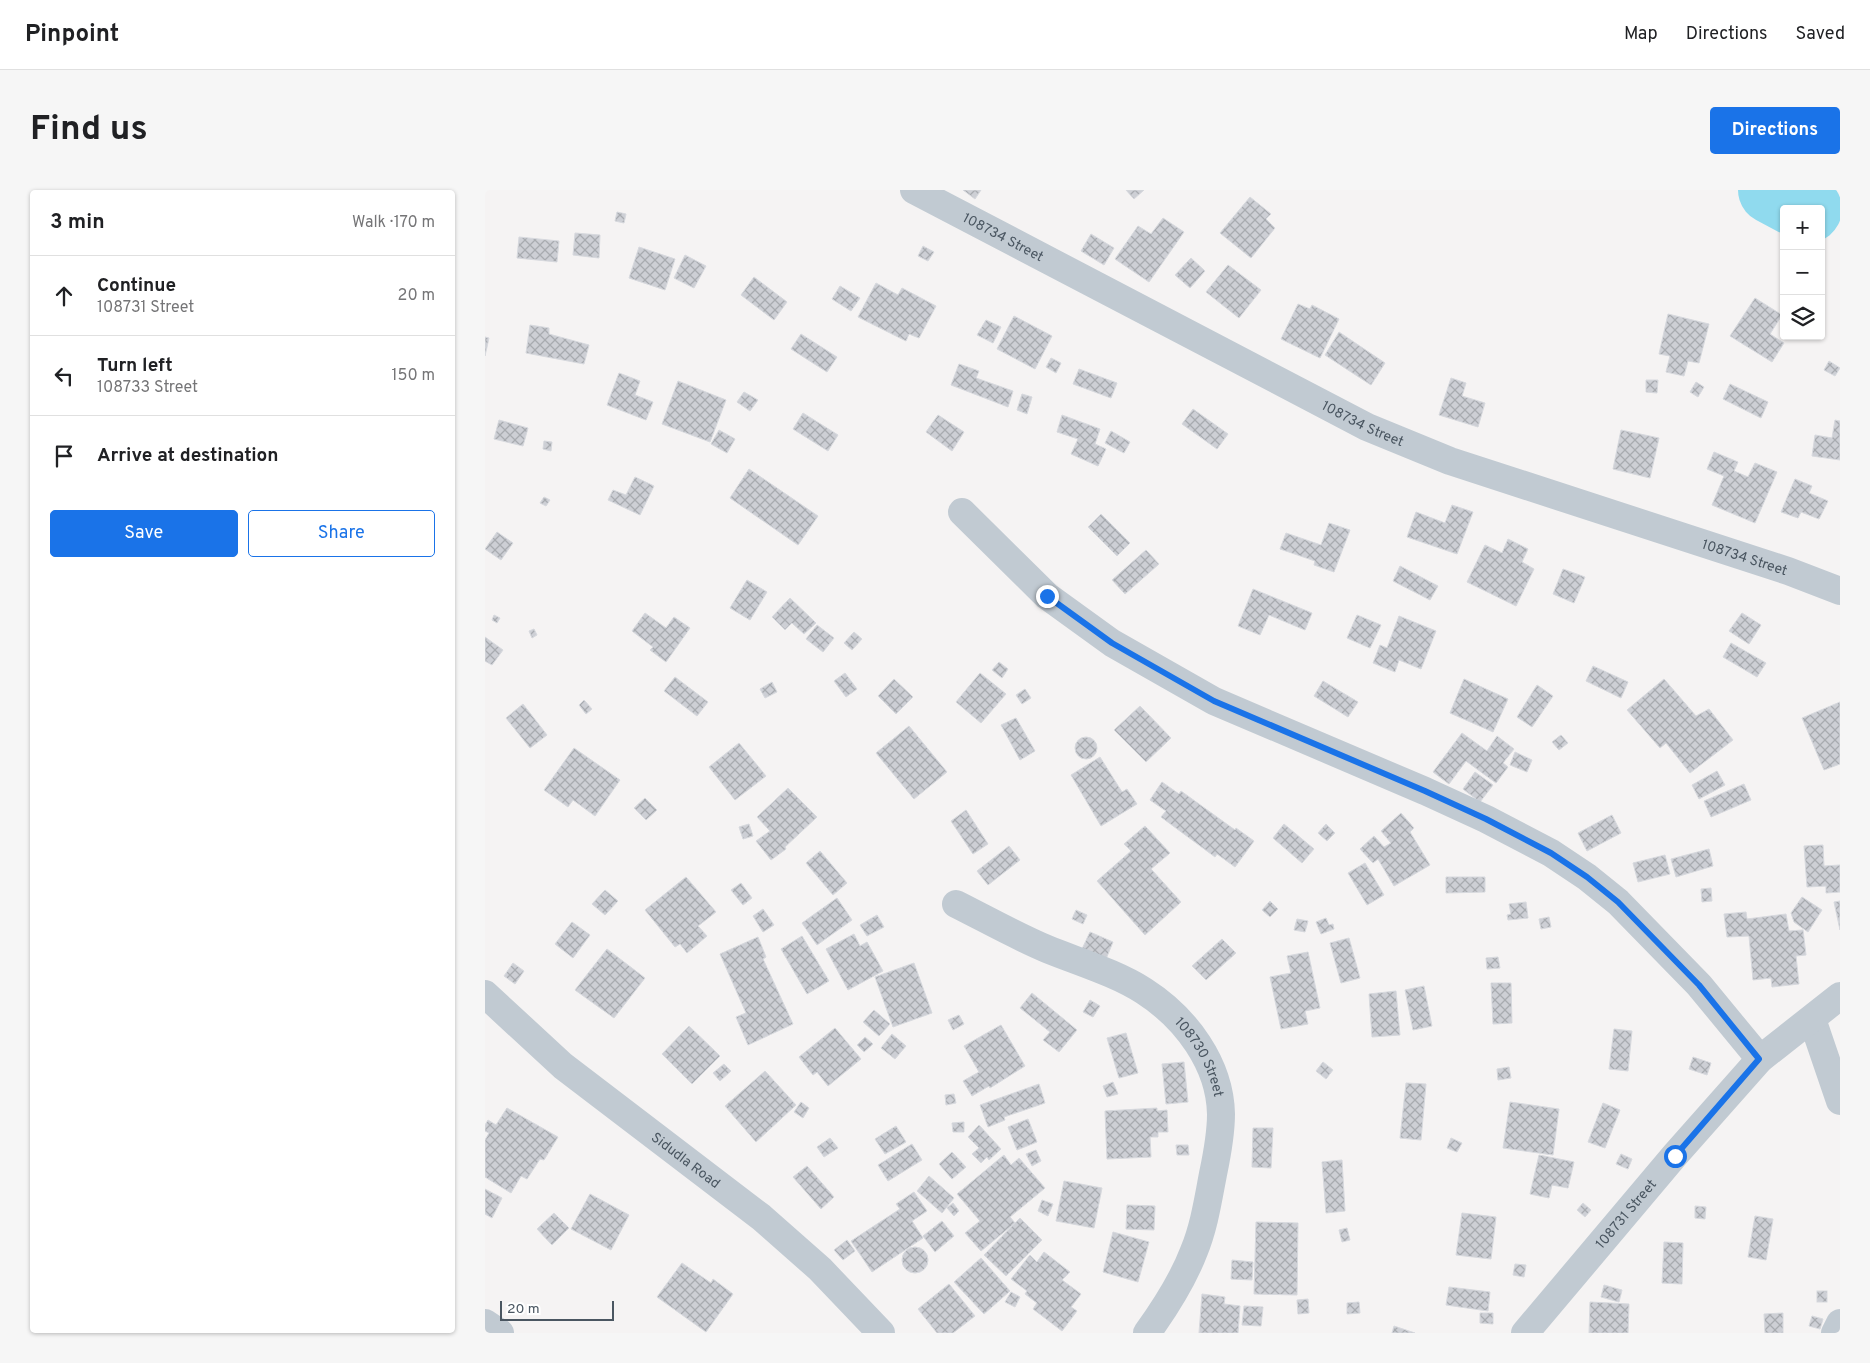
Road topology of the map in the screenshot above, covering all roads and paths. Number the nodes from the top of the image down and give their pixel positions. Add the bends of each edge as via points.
1 (914, 190) edge
2 (962, 512) dead end
3 (1840, 591) edge
4 (955, 904) dead end
5 (485, 994) edge
6 (1840, 996) edge
7 (1812, 1019) junction
8 (1759, 1059) junction
9 (1840, 1101) edge
10 (485, 1323) edge
11 (1840, 1324) edge
12 (500, 1333) edge
13 (881, 1333) edge
14 (1147, 1333) edge
15 (1525, 1333) edge
16 (1835, 1333) edge

1 - 3 street, 108734 Street via 1367,427 1450,461 1787,570
2 - 8 street via 1047,596 1112,643 1214,701 1486,819 1551,853 1587,877 1618,902 1692,978
4 - 14 street, 108730 Street via 1044,948 1144,991 1181,1020 1206,1057 1217,1086 1221,1114 1204,1220 1194,1252 1166,1306
5 - 13 street, Sidudla Road via 563,1066 761,1217 819,1269
6 - 7 street, 108731 Street
7 - 8 street, 108731 Street
7 - 9 street
8 - 15 street, 108731 Street
10 - 12 street
11 - 16 street

